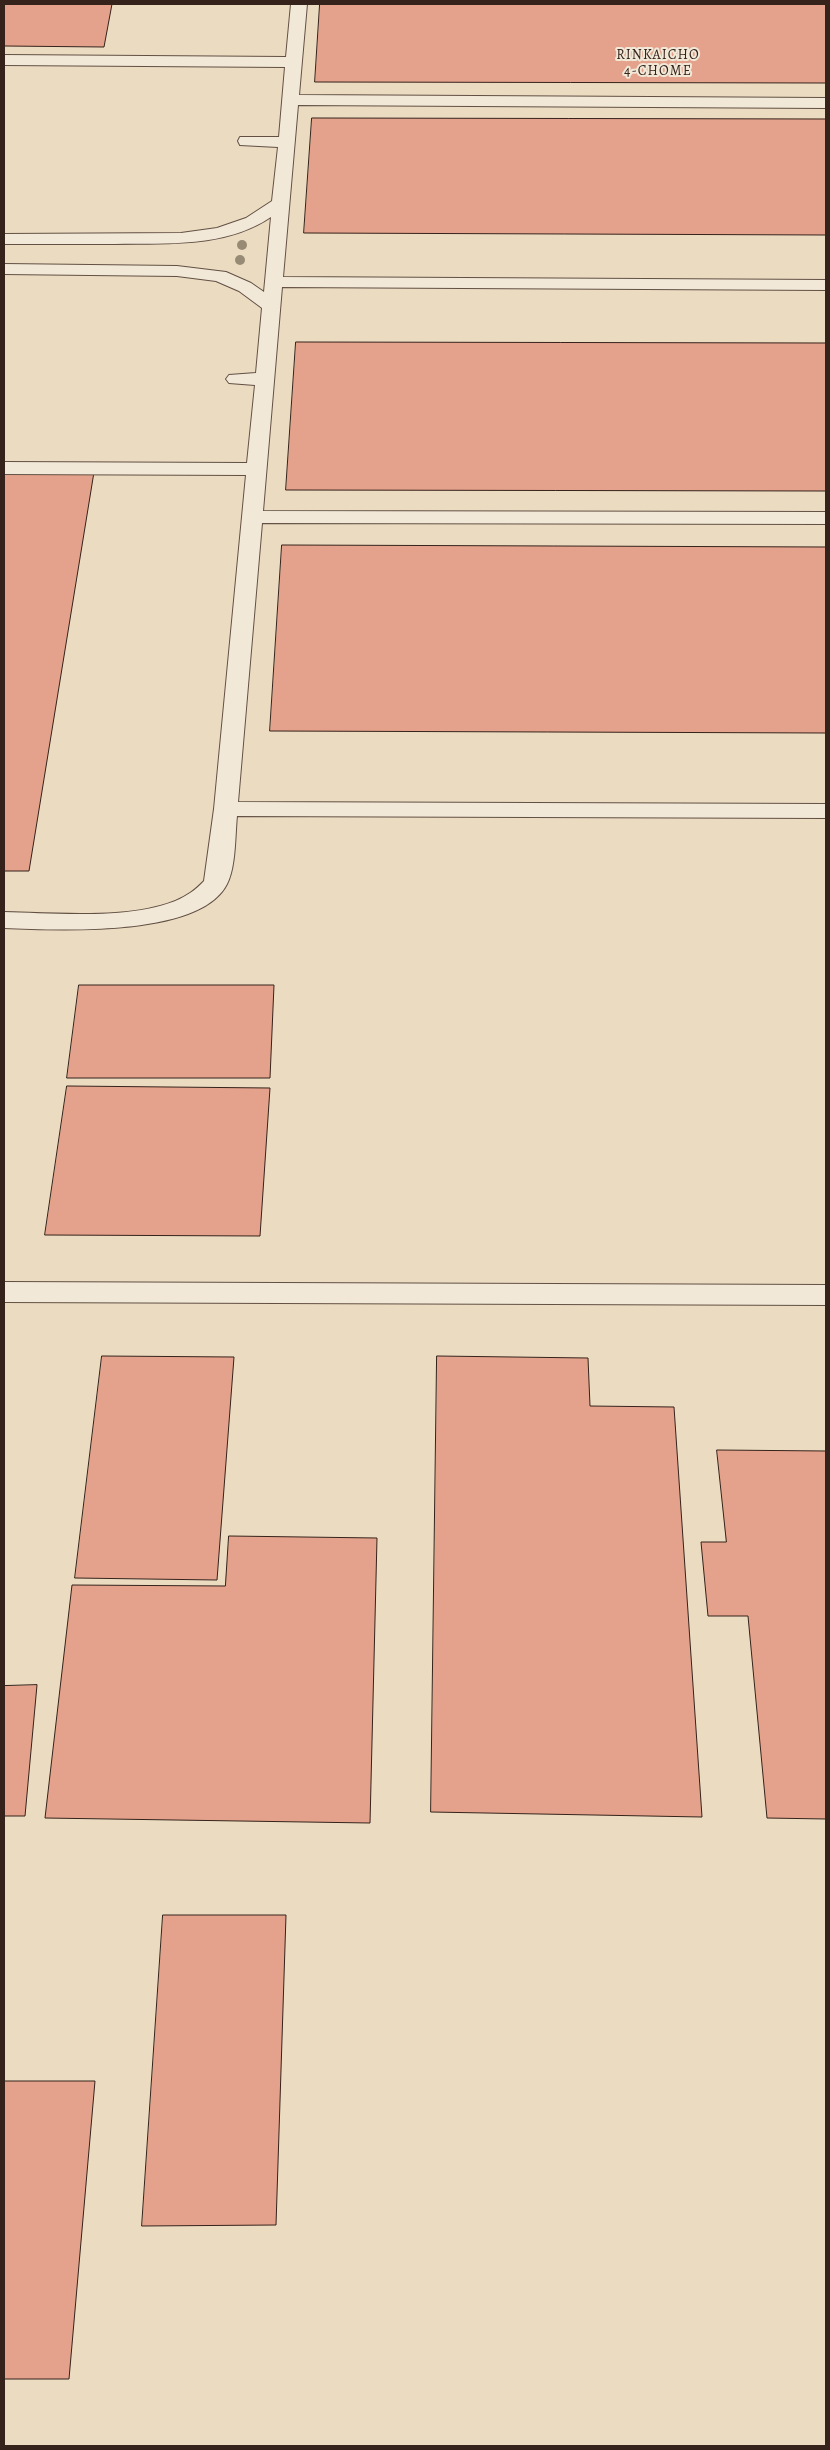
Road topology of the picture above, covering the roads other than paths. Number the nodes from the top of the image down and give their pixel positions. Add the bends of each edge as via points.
1 (299, 4) edge
2 (4, 60) edge
3 (294, 62) junction
4 (291, 100) junction
5 (826, 103) edge
6 (246, 141) dead end
7 (287, 142) junction
8 (282, 202) junction
9 (4, 238) edge
10 (4, 269) edge
11 (275, 282) junction
12 (826, 285) edge
13 (272, 306) junction
14 (236, 379) dead end
15 (266, 379) junction
16 (4, 468) edge
17 (257, 469) junction
18 (253, 516) junction
19 (826, 518) edge
20 (226, 809) junction
21 (826, 811) edge
22 (4, 920) edge
23 (4, 1292) edge
24 (826, 1295) edge

1 - 3 street
2 - 3 street via 205,55
3 - 4 street
4 - 5 street
4 - 7 street
6 - 7 street
7 - 8 street
8 - 9 street via 252,222 220,233 191,237
8 - 11 street
10 - 13 street via 177,271 220,276 245,287
11 - 12 street
11 - 13 street
13 - 15 street
14 - 15 street
15 - 17 street
16 - 17 street
17 - 18 street
18 - 19 street
18 - 20 street
20 - 21 street
20 - 22 street via 216,882 198,899 166,913 117,921
23 - 24 street

